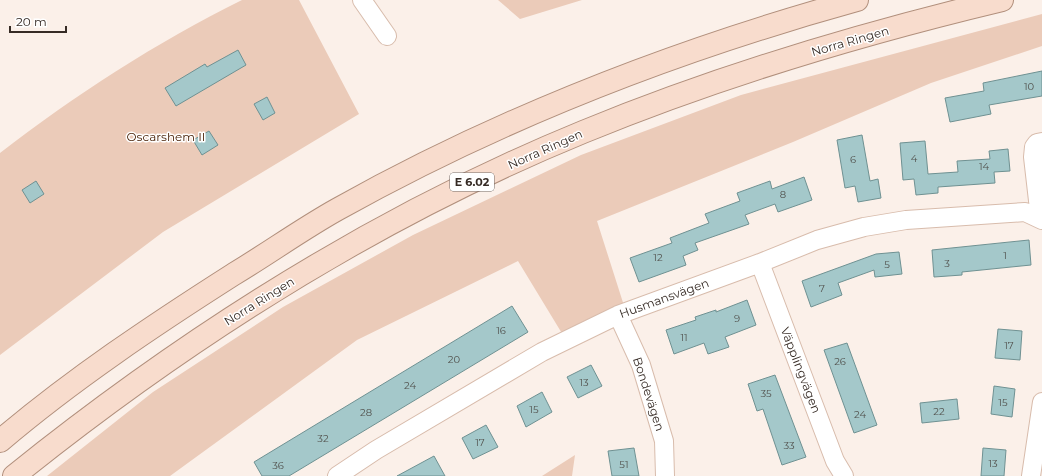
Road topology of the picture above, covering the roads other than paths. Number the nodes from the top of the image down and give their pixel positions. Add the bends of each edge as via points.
1 (362, 0) edge
2 (857, 0) edge
3 (1002, 0) edge
4 (387, 36) dead end
5 (1042, 142) edge
6 (1036, 217) edge
7 (760, 263) junction
8 (618, 315) junction
9 (1042, 402) edge
10 (0, 441) edge
11 (14, 476) edge
12 (337, 476) edge
13 (666, 476) edge
14 (844, 476) edge
15 (1031, 476) edge

1 - 4 street
2 - 10 main road via 706,46 569,97 444,153 336,210 195,299 91,371
3 - 11 main road, Norra Ringen / E 6.02 via 861,36 720,80 583,132 458,188 351,245 250,305 131,386
5 - 6 street via 1034,147 1033,156
6 - 7 street, Husmansvägen via 906,220 864,227 817,240
7 - 8 street, Husmansvägen
7 - 14 street, Väpplingvägen via 835,461
8 - 12 street, Husmansvägen via 542,352 376,450
8 - 13 street, Bondevägen via 641,365 664,441
9 - 15 street

